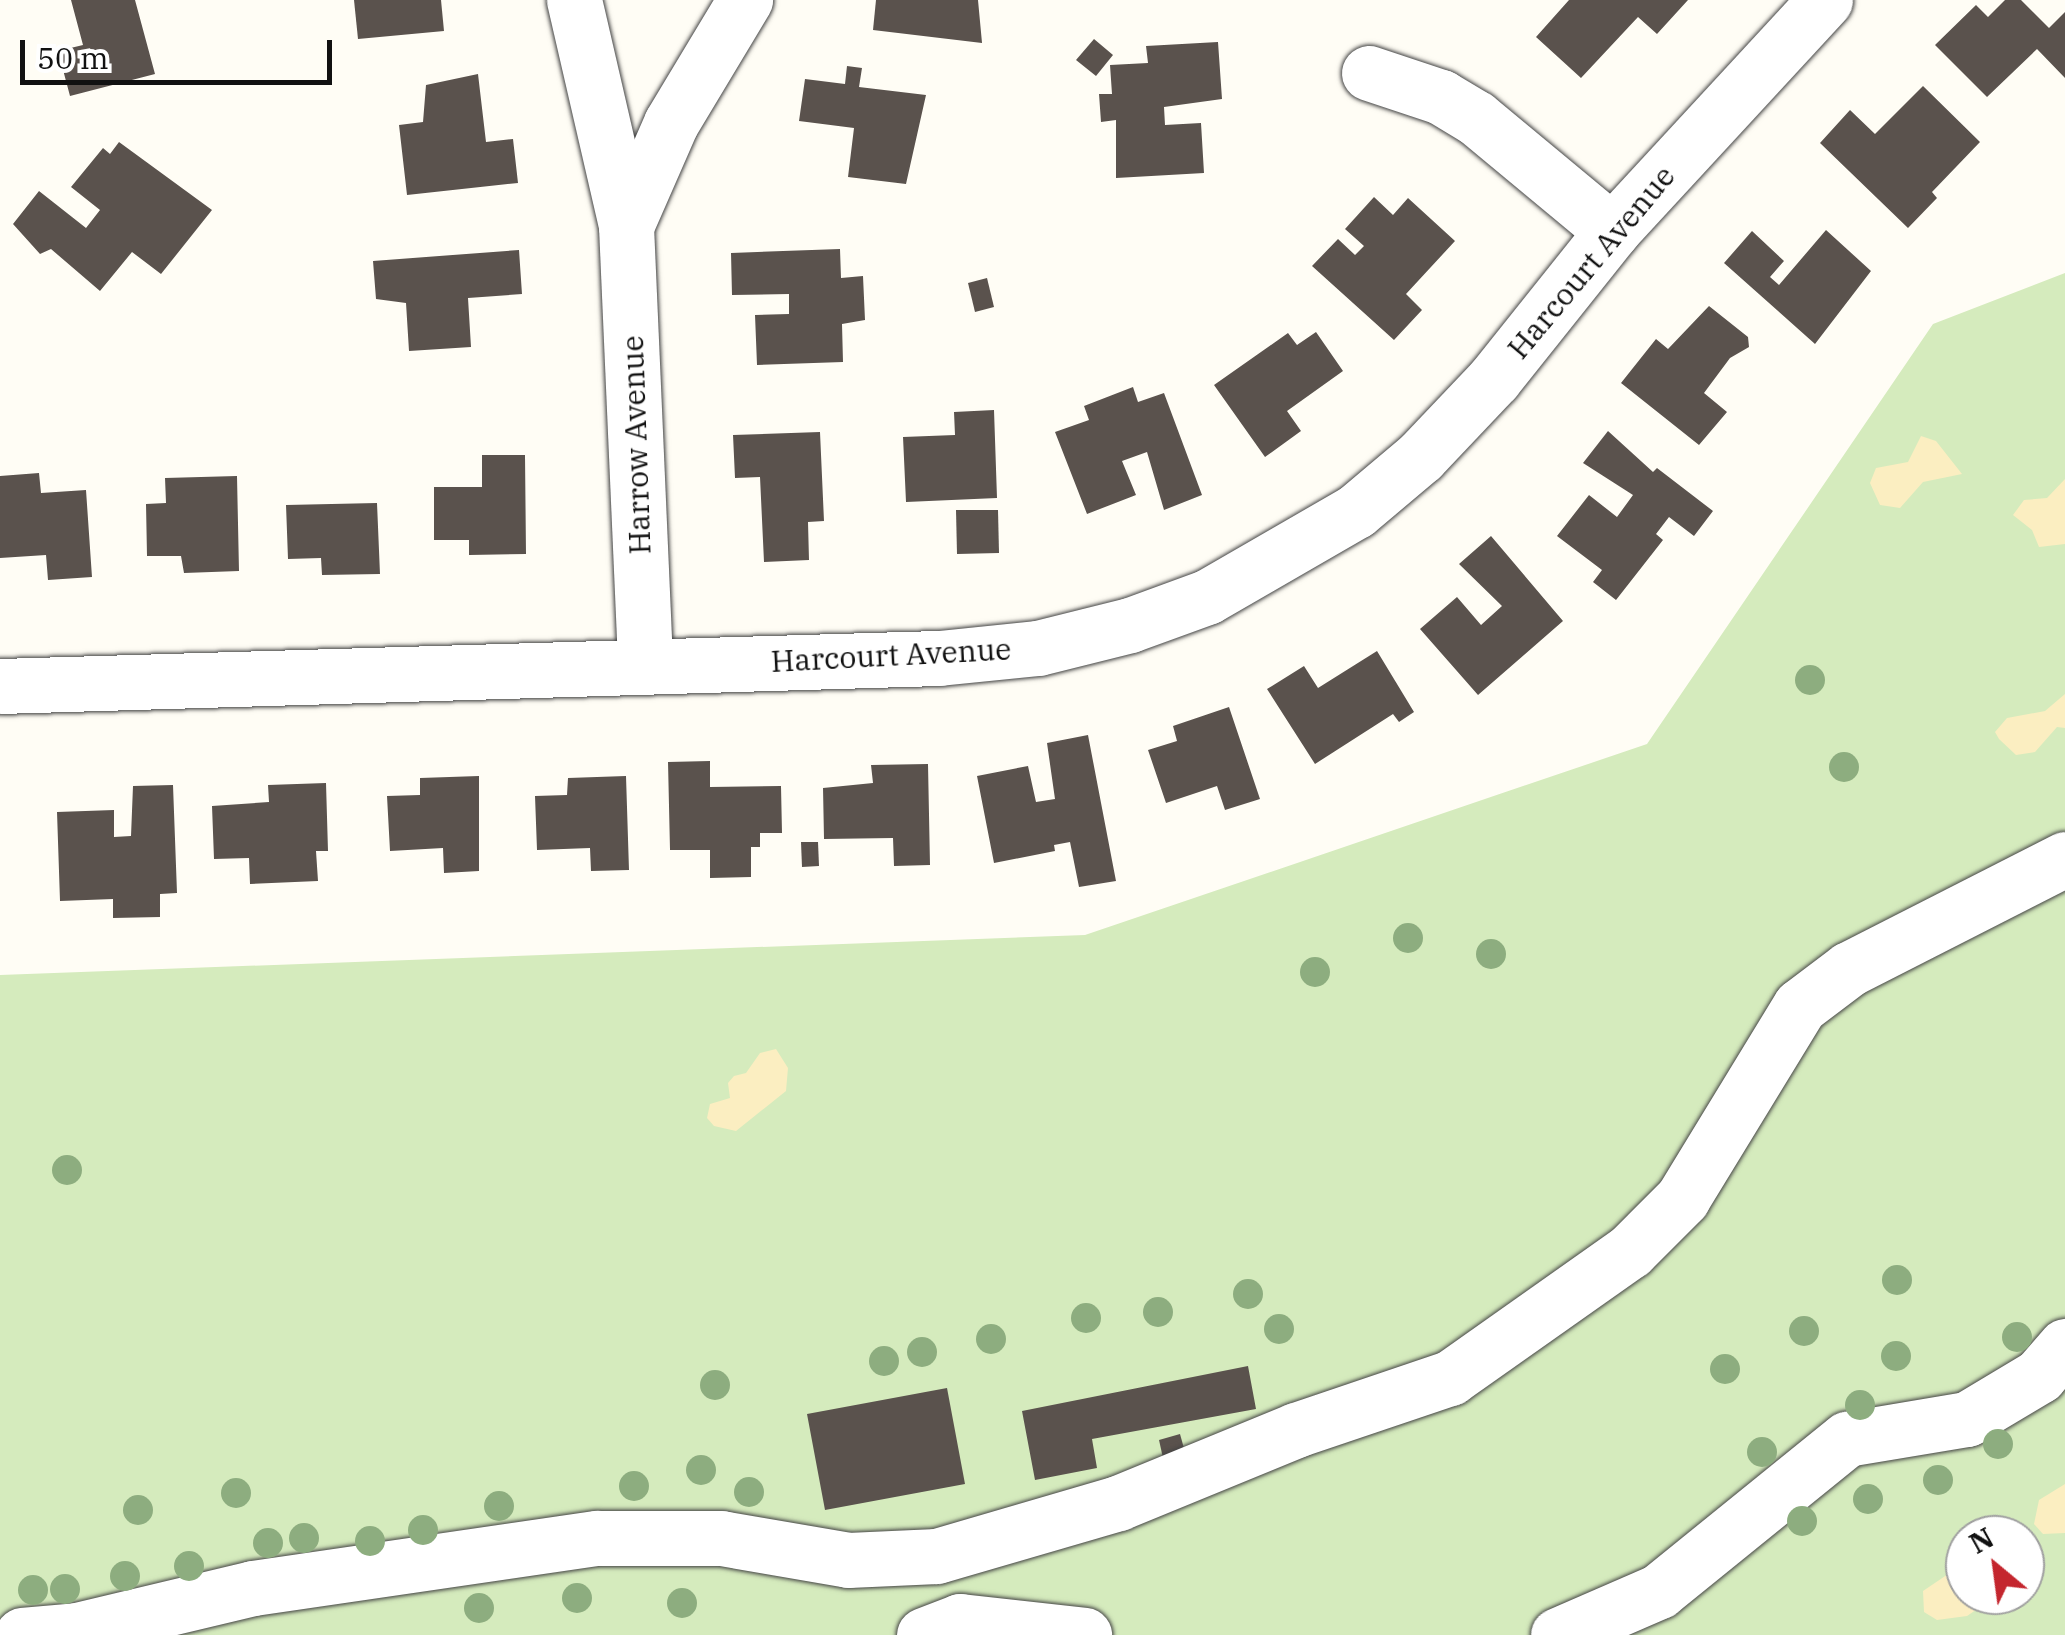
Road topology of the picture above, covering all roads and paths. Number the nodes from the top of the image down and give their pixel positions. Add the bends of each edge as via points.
1 (574, 0) edge
2 (745, 0) edge
3 (1825, 0) edge
4 (1369, 73) dead end
5 (626, 226) junction
6 (1612, 231) junction
7 (645, 664) junction
8 (0, 686) edge
9 (2065, 858) edge
10 (2065, 1346) edge
11 (22, 1635) edge
12 (924, 1635) edge
13 (1084, 1635) edge
14 (1558, 1635) edge

1 - 5 street, Harrow Avenue
2 - 5 street, Harrow Avenue via 671,123
3 - 6 street, Harcourt Avenue
4 - 6 street via 1440,97 1476,118
5 - 7 street, Harrow Avenue
6 - 7 street, Harcourt Avenue via 1494,379 1421,456 1356,511 1207,597 1130,626 1038,648 939,658
7 - 8 street, Harcourt Avenue
9 - 11 street via 1849,969 1800,1006 1682,1199 1616,1262 1450,1378 1118,1503 937,1556 848,1560 720,1538 597,1538 253,1588 77,1630
10 - 14 street via 2038,1376 1967,1418 1847,1439 1659,1591
12 - 13 street via 960,1621

